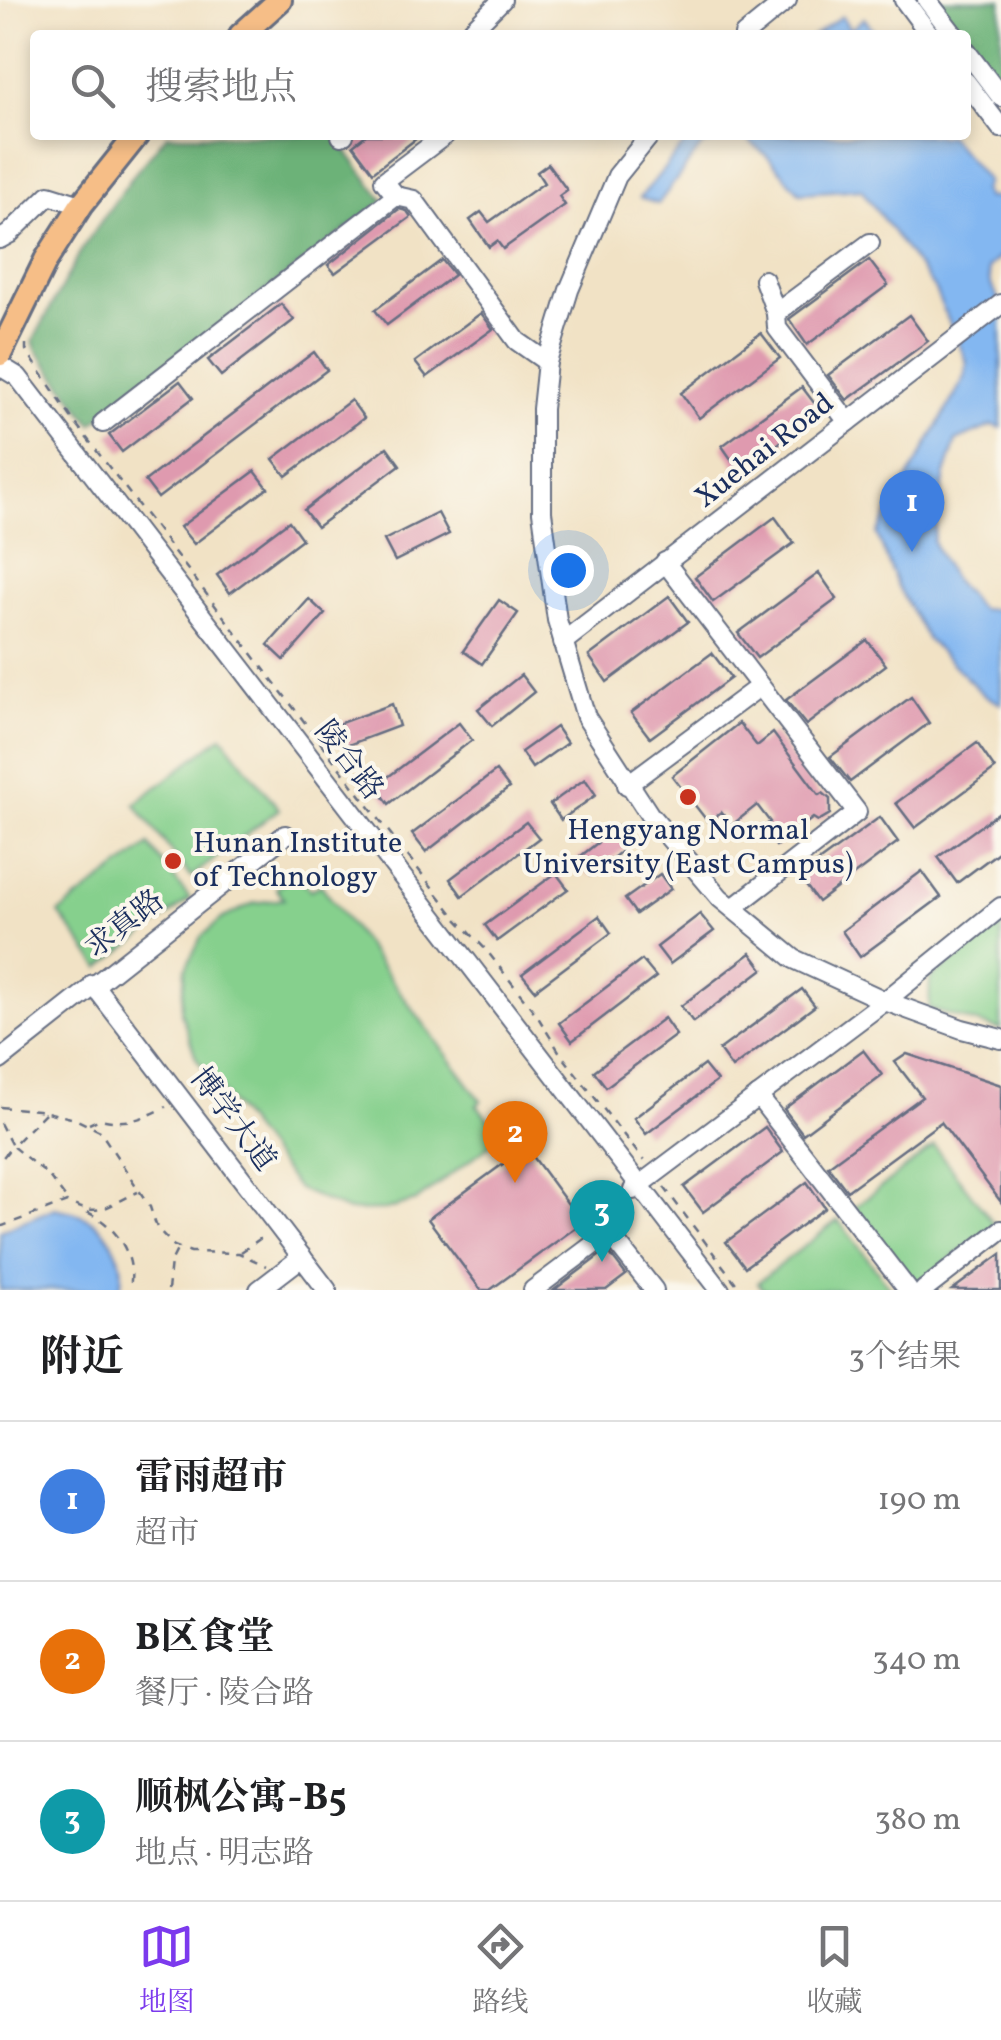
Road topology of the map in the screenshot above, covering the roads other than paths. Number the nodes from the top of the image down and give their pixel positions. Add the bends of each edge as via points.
1 (280, 0) edge
2 (502, 0) edge
3 (787, 0) edge
4 (904, 0) edge
5 (927, 0) edge
6 (247, 30) edge
7 (472, 30) edge
8 (750, 30) edge
9 (926, 30) edge
10 (950, 30) edge
11 (971, 58) edge
12 (971, 89) edge
13 (1001, 97) edge
14 (1001, 128) edge
15 (133, 140) edge
16 (438, 140) edge
17 (646, 140) edge
18 (396, 196) junction
19 (81, 205) junction
20 (0, 239) edge
21 (870, 242) dead end
22 (764, 280) dead end
23 (1001, 304) edge
24 (776, 313) junction
25 (0, 354) edge
26 (547, 362) junction
27 (0, 368) edge
28 (848, 422) junction
29 (103, 423) dead end
30 (665, 562) junction
31 (562, 642) junction
32 (759, 687) junction
33 (628, 785) junction
34 (285, 835) dead end
35 (1001, 907) edge
36 (733, 908) junction
37 (93, 984) junction
38 (885, 1001) junction
39 (1001, 1040) edge
40 (0, 1060) edge
41 (758, 1096) junction
42 (642, 1183) junction
43 (1001, 1230) edge
44 (302, 1257) junction
45 (645, 1287) edge
46 (258, 1290) edge
47 (327, 1290) edge
48 (533, 1290) edge
49 (707, 1290) edge
50 (720, 1290) edge
51 (908, 1290) edge
52 (924, 1290) edge

1 - 6 main road
2 - 7 street
3 - 8 street
4 - 9 street
5 - 10 street
11 - 13 street
12 - 14 street
15 - 19 main road
16 - 18 street via 384,181
17 - 26 street via 616,176
18 - 26 street via 414,200 516,341
18 - 29 street
19 - 20 street via 49,194
19 - 25 main road
21 - 24 street
22 - 24 street
23 - 28 street, Xuehai Road
24 - 28 street via 777,328
26 - 31 street via 542,512
27 - 42 street, 陵合路 via 18,377
28 - 30 street, Xuehai Road
30 - 31 street, Xuehai Road
30 - 32 street
31 - 33 street via 586,717
32 - 33 street
32 - 36 street via 857,812
33 - 36 street
34 - 37 street, 求真路
35 - 38 street
36 - 38 street via 794,959
37 - 40 street, 求真路
37 - 44 street, 博学大道
38 - 39 street
38 - 41 street
41 - 42 street
41 - 51 street
42 - 49 street, 陵合路
42 - 50 street, 陵合路
43 - 52 street
44 - 46 street
44 - 47 street, 博学大道
45 - 48 street via 609,1232

